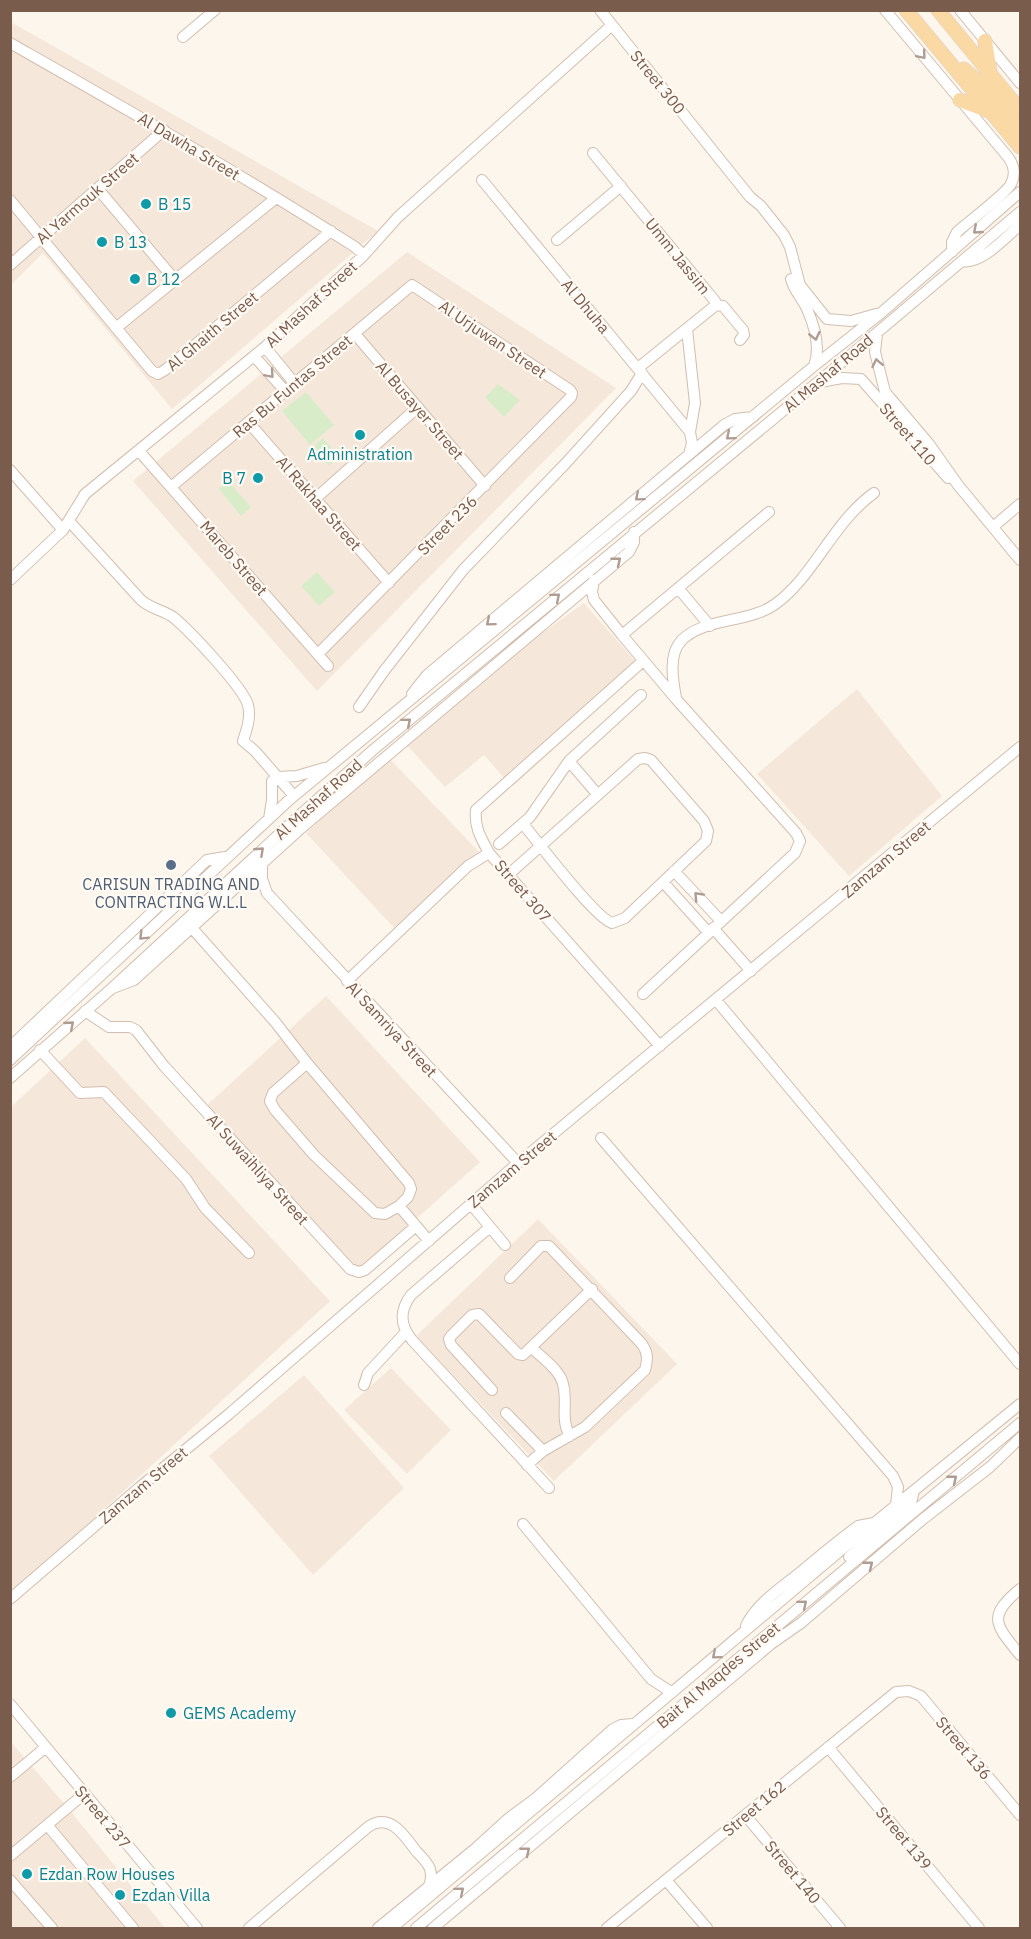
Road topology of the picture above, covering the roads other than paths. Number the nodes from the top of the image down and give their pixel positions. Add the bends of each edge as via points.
1 (215, 10) edge
2 (600, 10) edge
3 (885, 10) edge
4 (906, 10) edge
5 (932, 10) edge
6 (960, 10) edge
7 (943, 16) edge
8 (612, 25) junction
9 (183, 37) dead end
10 (985, 41) junction
11 (10, 43) edge
12 (945, 57) junction
13 (991, 74) junction
14 (1020, 83) edge
15 (960, 100) junction
16 (1020, 110) edge
17 (992, 112) junction
18 (164, 130) junction
19 (1020, 130) edge
20 (1020, 147) edge
21 (593, 153) dead end
22 (482, 180) dead end
23 (621, 186) junction
24 (98, 189) junction
25 (1020, 192) edge
26 (750, 197) junction
27 (276, 198) junction
28 (10, 200) edge
29 (1020, 212) edge
30 (1020, 225) edge
31 (331, 231) junction
32 (42, 238) junction
33 (557, 240) dead end
34 (952, 252) junction
35 (364, 255) junction
36 (962, 261) junction
37 (10, 265) edge
38 (175, 280) junction
39 (412, 285) joint
40 (716, 305) junction
41 (881, 313) junction
42 (116, 328) junction
43 (687, 330) junction
44 (877, 333) junction
45 (355, 334) junction
46 (740, 340) dead end
47 (266, 347) junction
48 (254, 356) junction
49 (814, 366) junction
50 (640, 371) junction
51 (295, 384) junction
52 (814, 384) junction
53 (286, 392) junction
54 (572, 393) joint
55 (418, 407) junction
56 (753, 417) junction
57 (249, 423) junction
58 (690, 432) junction
59 (713, 435) junction
60 (139, 451) junction
61 (689, 454) junction
62 (673, 468) junction
63 (10, 470) edge
64 (958, 485) junction
65 (485, 486) junction
66 (171, 487) junction
67 (663, 492) junction
68 (874, 493) dead end
69 (315, 499) junction
70 (1020, 504) edge
71 (770, 512) dead end
72 (66, 525) junction
73 (993, 527) junction
74 (634, 532) junction
75 (1020, 560) edge
76 (10, 580) edge
77 (594, 580) junction
78 (389, 583) junction
79 (678, 588) junction
80 (572, 599) junction
81 (594, 600) junction
82 (710, 626) junction
83 (622, 635) junction
84 (318, 654) junction
85 (643, 661) junction
86 (328, 666) dead end
87 (641, 695) dead end
88 (676, 699) junction
89 (409, 701) junction
90 (359, 706) dead end
91 (1020, 747) edge
92 (396, 748) junction
93 (373, 750) junction
94 (569, 761) junction
95 (330, 766) junction
96 (274, 779) junction
97 (598, 795) junction
98 (291, 798) junction
99 (269, 819) junction
100 (522, 824) junction
101 (499, 844) dead end
102 (542, 846) junction
103 (489, 853) junction
104 (226, 857) junction
105 (262, 864) junction
106 (674, 871) junction
107 (508, 875) junction
108 (663, 882) junction
109 (241, 883) junction
110 (267, 893) junction
111 (714, 927) junction
112 (192, 928) junction
113 (751, 971) junction
114 (347, 981) junction
115 (111, 989) junction
116 (643, 994) dead end
117 (99, 999) junction
118 (716, 1000) junction
119 (86, 1011) junction
120 (104, 1023) junction
121 (660, 1046) junction
122 (10, 1047) edge
123 (40, 1050) junction
124 (10, 1060) edge
125 (307, 1063) junction
126 (10, 1078) edge
127 (602, 1138) dead end
128 (518, 1163) junction
129 (471, 1204) junction
130 (399, 1206) junction
131 (416, 1226) junction
132 (490, 1227) junction
133 (429, 1241) junction
134 (505, 1245) dead end
135 (249, 1253) dead end
136 (510, 1278) dead end
137 (592, 1289) junction
138 (406, 1332) junction
139 (532, 1348) junction
140 (1020, 1364) edge
141 (364, 1385) dead end
142 (492, 1390) dead end
143 (1020, 1395) edge
144 (1020, 1404) edge
145 (506, 1413) dead end
146 (1020, 1423) edge
147 (570, 1436) junction
148 (1020, 1438) edge
149 (964, 1450) junction
150 (543, 1451) junction
151 (986, 1452) junction
152 (527, 1465) junction
153 (984, 1471) junction
154 (889, 1472) junction
155 (549, 1488) dead end
156 (914, 1490) junction
157 (896, 1505) junction
158 (906, 1518) junction
159 (923, 1519) junction
160 (523, 1524) dead end
161 (831, 1581) junction
162 (1020, 1589) edge
163 (10, 1599) edge
164 (1020, 1655) edge
165 (651, 1679) junction
166 (902, 1690) joint
167 (671, 1692) junction
168 (10, 1704) edge
169 (654, 1706) junction
170 (633, 1724) junction
171 (828, 1746) junction
172 (46, 1747) junction
173 (10, 1777) edge
174 (596, 1777) junction
175 (84, 1794) junction
176 (745, 1815) junction
177 (1020, 1815) edge
178 (48, 1826) junction
179 (10, 1856) edge
180 (430, 1867) junction
181 (448, 1871) junction
182 (10, 1880) edge
183 (666, 1880) junction
184 (428, 1888) junction
185 (52, 1929) edge
186 (133, 1929) edge
187 (197, 1929) edge
188 (249, 1929) edge
189 (378, 1929) edge
190 (392, 1929) edge
191 (416, 1929) edge
192 (433, 1929) edge
193 (607, 1929) edge
194 (707, 1929) edge
195 (840, 1929) edge
196 (979, 1929) edge

1 - 9 street
2 - 8 street, Street 300
3 -> 15 street
4 - 12 main road
5 - 7 main road
6 - 10 street
7 - 13 main road
8 - 26 street, Street 300
8 - 35 street, Al Mashaf Street via 398,217
10 - 13 main road
10 - 14 street
11 - 18 street, Al Dawha Street
12 - 17 main road
12 - 19 main road via 976,79
13 - 16 main road
15 - 17 main road
15 - 34 street via 1011,161 1014,178 1008,189 957,232
17 - 20 main road
18 - 24 street, Al Yarmouk Street
18 - 27 street, Al Dawha Street
21 - 23 street, Umm Jassim
22 - 50 street, Al Dhuha
23 - 33 street
23 - 40 street, Umm Jassim
24 - 32 street, Al Yarmouk Street
24 - 38 street
25 -> 34 street, Al Mashaf Road
26 - 41 street via 784,235 800,285 827,319 851,321
26 -> 49 street via 780,239 793,285 806,307 817,341
27 - 31 street, Al Dawha Street
27 - 38 street
28 - 32 street, Al Ghaith Street
29 - 36 street, Al Mashaf Road
30 - 36 street via 980,258
31 - 35 street, Al Dawha Street
31 - 42 street, Al Ghaith Street via 162,373 152,371
32 - 37 street, Al Yarmouk Street
32 - 42 street, Al Ghaith Street
34 - 41 street, Al Mashaf Road
35 - 47 street, Al Mashaf Street
36 - 44 street, Al Mashaf Road
38 - 42 street
39 - 45 street, Ras Bu Funtas Street
39 - 54 street, Al Urjuwan Street
40 - 43 street, Umm Jassim
40 - 46 street via 723,306 743,330
41 - 49 street, Al Mashaf Road
43 - 50 street, Umm Jassim
43 - 58 street via 695,403
44 - 52 street, Al Mashaf Road
64 -> 44 street, Street 110 via 885,392 875,352
45 - 51 street, Ras Bu Funtas Street
45 - 55 street, Al Busayer Street
47 - 48 street, Al Mashaf Street
47 - 51 street
48 -> 53 street
48 - 60 street, Al Mashaf Street
49 - 56 street, Al Mashaf Road
50 - 58 street, Al Dhuha
50 - 90 street, Umm Jassim via 631,390 463,570
51 - 53 street, Ras Bu Funtas Street
52 - 64 street, Street 110 via 842,378 861,379 939,470
52 - 74 street, Al Mashaf Road
53 - 57 street, Ras Bu Funtas Street
54 - 65 street, Street 236
55 - 65 street, Al Busayer Street
55 - 69 street
56 - 59 street, Al Mashaf Road via 735,419
56 -> 67 street, Al Mashaf Road
57 - 66 street, Ras Bu Funtas Street
57 - 69 street, Al Rakhaa Street
58 - 59 street
58 - 61 street
59 - 61 street, Al Mashaf Road
60 - 66 street, Mareb Street
60 - 72 street, Al Mashaf Street via 85,494
61 - 62 street, Al Mashaf Road
62 - 67 street
62 -> 89 street, Al Mashaf Road via 427,675
63 - 72 street
64 - 73 street, Street 110
65 - 78 street, Street 236
66 - 84 street, Mareb Street
67 - 89 street, Al Mashaf Road
68 - 82 street via 847,517 779,602 753,616
69 - 78 street, Al Rakhaa Street
70 - 73 street
71 - 79 street
72 - 76 street, Al Mashaf Street
72 - 96 street via 141,600 174,618 238,686 245,696 249,717 243,741
73 - 75 street, Street 110
77 -> 74 street, Al Mashaf Road via 629,552
93 -> 74 street, Al Mashaf Road
77 - 80 street, Al Mashaf Road
77 - 81 street
78 - 84 street, Street 236
79 - 82 street
79 - 83 street
80 - 81 street
80 - 92 street, Al Mashaf Road
81 - 83 street
82 - 88 street via 690,634 678,645 673,674
83 - 85 street
84 - 86 street, Mareb Street
85 - 88 street
85 - 103 street via 477,810 477,829
87 - 94 street
88 - 111 street via 796,832 800,845
89 - 95 street, Al Mashaf Road
91 - 113 street, Zamzam Street
92 - 93 street
92 - 105 street, Al Mashaf Road
115 -> 93 street, Al Mashaf Road
94 - 97 street
94 - 100 street
95 - 96 street
95 - 98 street, Al Mashaf Road
96 - 98 street
96 - 99 street
97 - 102 street
97 - 106 street via 641,758 651,760 707,826 706,841
98 - 99 street, Al Mashaf Road
99 - 104 street, Al Mashaf Road
100 - 101 street
100 - 102 street
102 - 107 street
102 - 108 street via 607,921 621,921
103 - 107 street, Street 307
103 - 114 street, Street 307 via 468,866
104 - 122 street, Al Mashaf Road via 207,860
104 -> 124 street, Al Mashaf Road
105 - 109 street, Al Mashaf Road
105 - 110 street
106 - 108 street
111 -> 106 street
107 - 121 street, Street 307
108 - 111 street
109 - 110 street, Al Samriya Street
109 - 112 street, Al Mashaf Road
110 - 114 street, Al Samriya Street
111 - 113 street
111 - 116 street
112 - 115 street, Al Mashaf Road via 134,980
112 - 125 street
113 - 118 street, Zamzam Street
114 - 128 street, Al Samriya Street
115 - 117 street, Al Mashaf Road
117 - 119 street, Al Mashaf Road
117 - 120 street
118 - 121 street, Zamzam Street
118 - 140 street
119 - 120 street, Al Suwaihliya Street
123 -> 119 street, Al Mashaf Road
120 - 131 street, Al Suwaihliya Street via 130,1027 141,1035 164,1066 350,1269 365,1270
121 - 128 street, Zamzam Street
123 - 126 street, Al Mashaf Road
123 - 135 street via 80,1093 104,1092
125 - 130 street via 409,1183 408,1197
125 - 130 street via 273,1093 270,1101 275,1110 314,1155 375,1213 385,1214
127 - 154 street
128 - 129 street, Zamzam Street
129 - 132 street
129 - 133 street, Zamzam Street
130 - 131 street
131 - 133 street
132 - 134 street
132 - 138 street via 411,1295 402,1313
133 - 163 street, Zamzam Street
136 - 137 street via 545,1245
137 - 139 street
137 - 147 street via 642,1344 648,1361 645,1370
138 - 141 street via 368,1372
138 - 152 street
139 - 142 street via 519,1355 477,1313 451,1336 451,1345
139 - 147 street via 561,1380
143 - 149 street, Bait Al Maqdes Street via 974,1435
144 - 149 street, Bait Al Maqdes Street
145 - 150 street
146 - 151 street, Bait Al Maqdes Street
147 - 150 street
148 - 153 street, Bait Al Maqdes Street
149 - 156 street, Bait Al Maqdes Street
150 - 152 street
151 - 153 street
158 -> 151 street, Bait Al Maqdes Street
152 - 155 street
153 - 159 street, Bait Al Maqdes Street
154 - 156 street
154 - 157 street via 898,1487
156 - 157 street, Bait Al Maqdes Street
156 - 161 street via 911,1503 859,1547
157 -> 167 street, Bait Al Maqdes Street
158 - 159 street
158 - 161 street, Bait Al Maqdes Street
192 -> 159 street, Bait Al Maqdes Street
160 - 165 street
174 -> 161 street, Bait Al Maqdes Street
162 - 164 street via 1001,1606 998,1623
165 - 167 street
165 - 169 street
166 - 171 street, Street 162
166 - 177 street, Street 136 via 915,1692 925,1700
167 - 169 street, Bait Al Maqdes Street
167 - 174 street via 665,1710 617,1751
168 - 172 street, Street 237
169 - 170 street, Bait Al Maqdes Street
170 - 181 street, Bait Al Maqdes Street via 613,1729
170 - 190 street, Bait Al Maqdes Street
171 - 176 street, Street 162
171 - 196 street, Street 139
172 - 173 street
172 - 175 street, Street 237
191 -> 174 street, Bait Al Maqdes Street
175 - 178 street
175 - 187 street, Street 237
176 - 183 street, Street 162
176 - 195 street, Street 140
178 - 179 street
178 - 186 street
180 - 181 street
180 - 184 street
180 - 188 street via 396,1826 377,1822
181 - 184 street, Bait Al Maqdes Street
182 - 185 street
183 - 193 street, Street 162
183 - 194 street
184 - 189 street, Bait Al Maqdes Street

